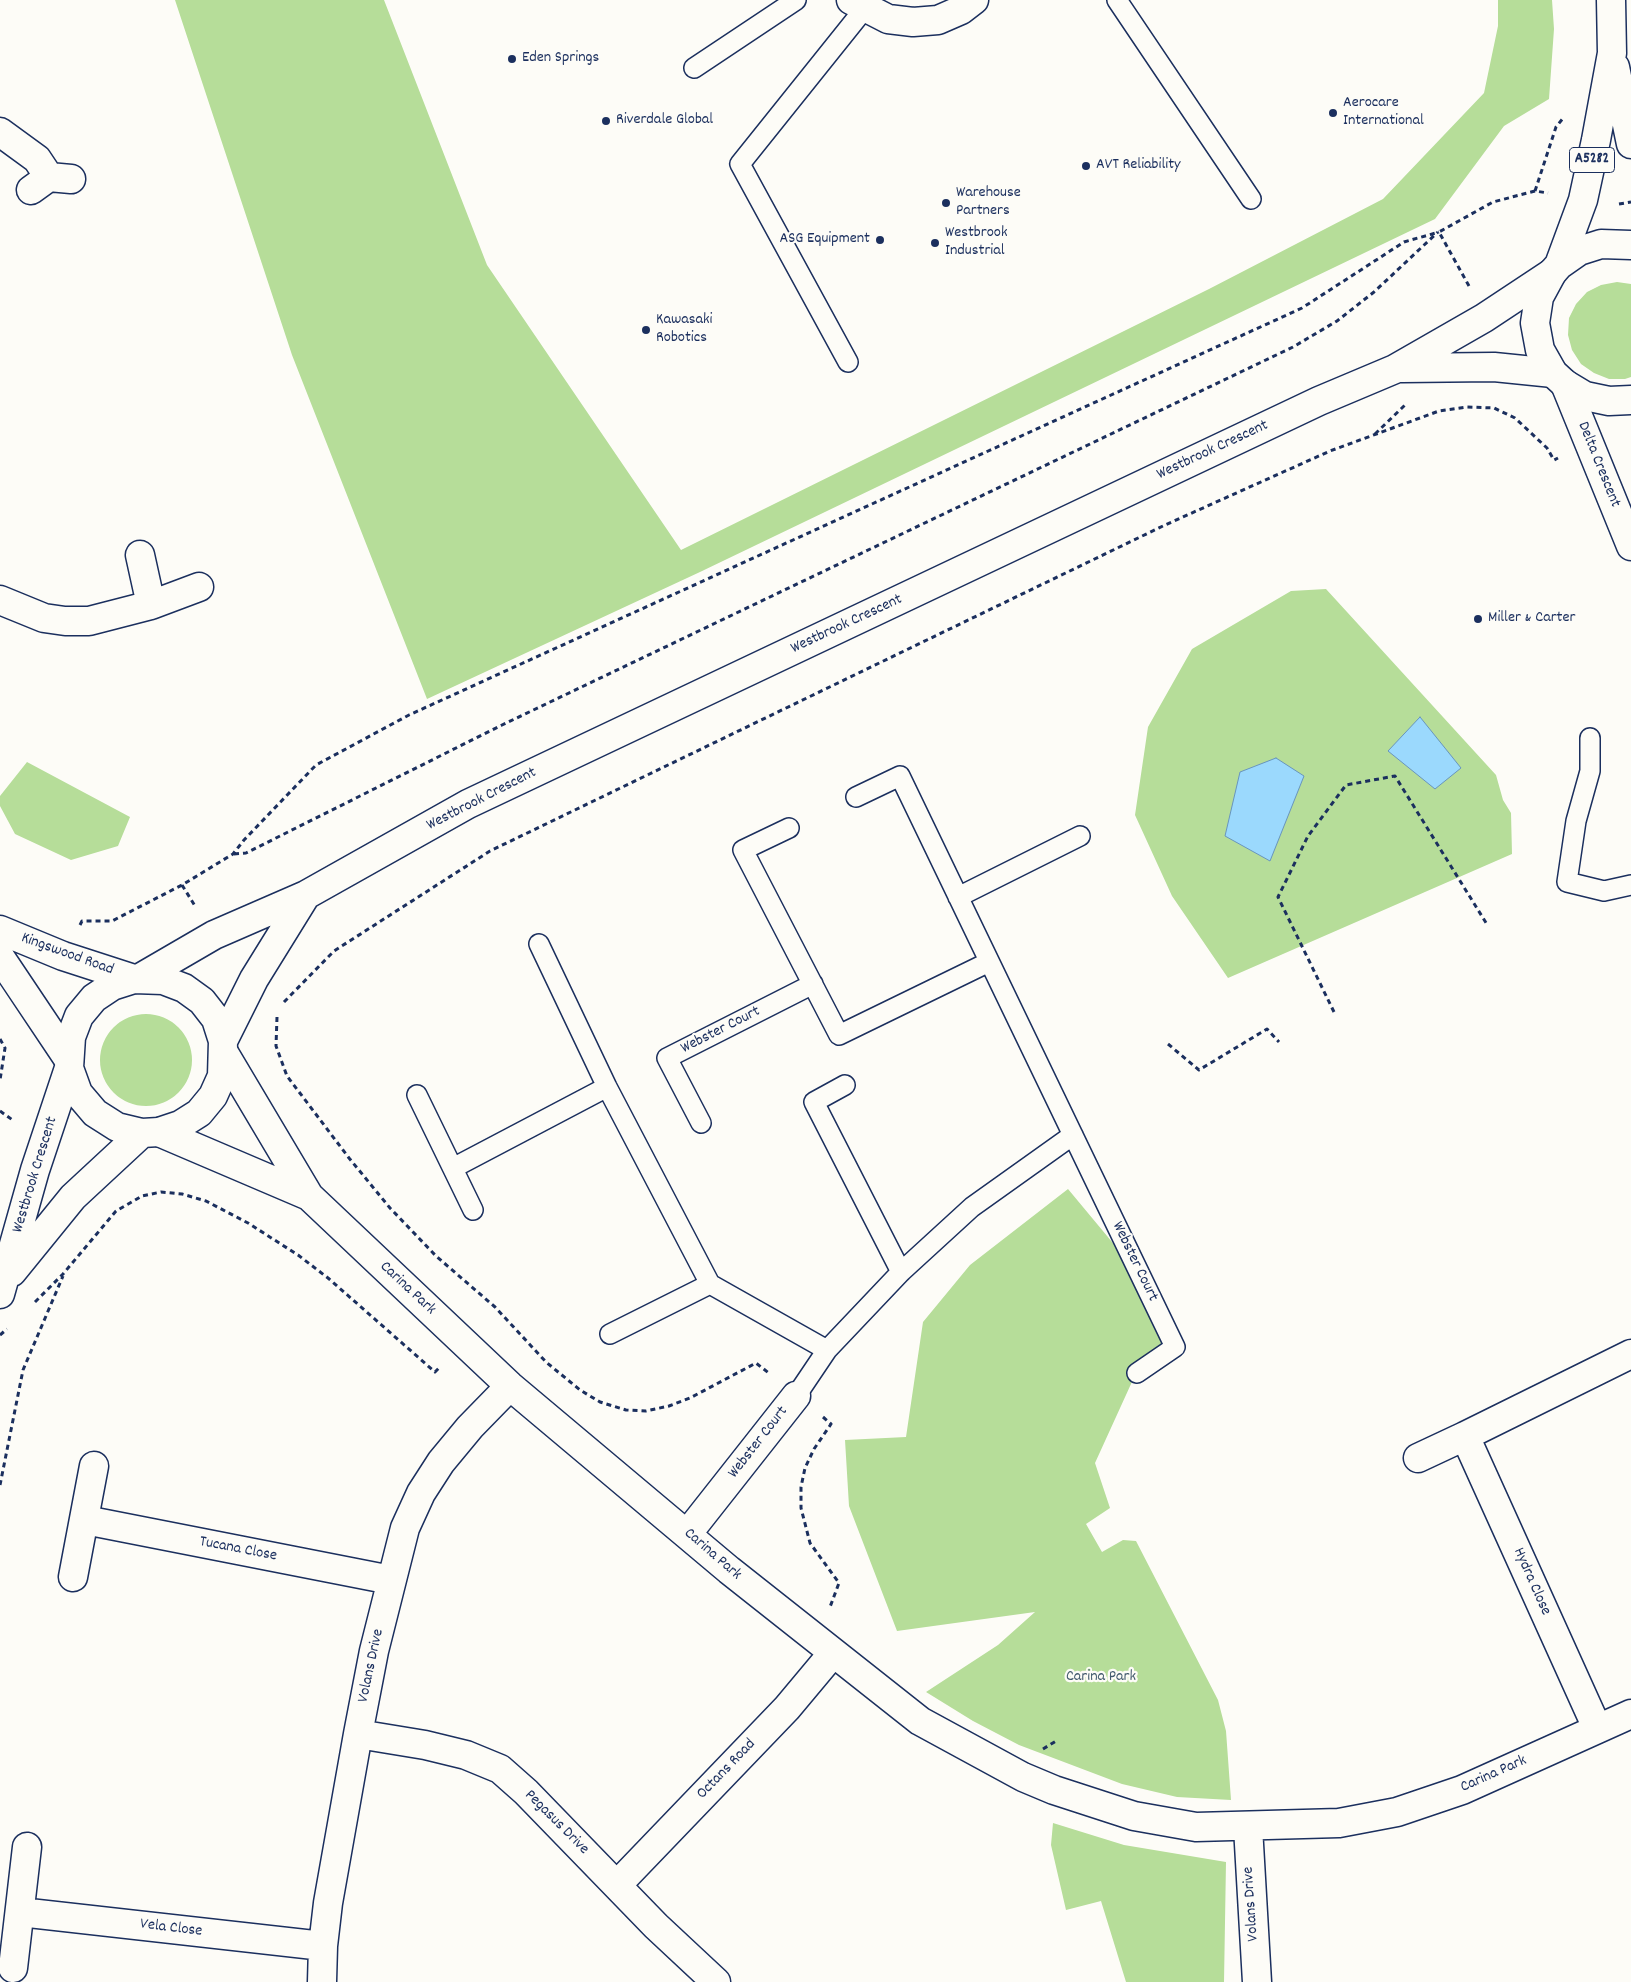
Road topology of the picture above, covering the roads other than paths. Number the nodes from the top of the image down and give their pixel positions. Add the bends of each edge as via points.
1 (796, 0) edge
2 (974, 0) edge
3 (1117, 0) edge
4 (1611, 0) edge
5 (858, 4) edge
6 (1612, 53) junction
7 (694, 68) dead end
8 (0, 132) edge
9 (1631, 144) edge
10 (51, 182) dead end
11 (1250, 199) dead end
12 (1631, 245) edge
13 (1556, 269) junction
14 (848, 362) dead end
15 (1395, 369) junction
16 (1559, 378) junction
17 (1631, 400) edge
18 (1631, 546) edge
19 (140, 555) dead end
20 (199, 587) dead end
21 (0, 600) edge
22 (151, 605) junction
23 (1590, 738) dead end
24 (856, 797) dead end
25 (789, 828) dead end
26 (1080, 836) dead end
27 (1631, 885) edge
28 (306, 895) junction
29 (958, 897) junction
30 (0, 930) edge
31 (539, 944) dead end
32 (0, 956) edge
33 (989, 962) junction
34 (137, 978) junction
35 (813, 984) junction
36 (224, 1047) junction
37 (69, 1064) junction
38 (845, 1085) dead end
39 (607, 1087) junction
40 (417, 1096) dead end
41 (701, 1123) dead end
42 (151, 1133) junction
43 (1073, 1135) junction
44 (453, 1168) junction
45 (308, 1196) junction
46 (473, 1210) dead end
47 (901, 1272) junction
48 (710, 1284) junction
49 (2, 1288) edge
50 (610, 1334) dead end
51 (827, 1350) junction
52 (1631, 1354) edge
53 (1136, 1373) dead end
54 (510, 1386) junction
55 (796, 1396) joint
56 (1465, 1436) junction
57 (1418, 1458) dead end
58 (94, 1466) dead end
59 (84, 1520) junction
60 (688, 1533) junction
61 (73, 1577) dead end
62 (391, 1580) junction
63 (823, 1645) junction
64 (1631, 1714) edge
65 (1597, 1728) junction
66 (358, 1734) junction
67 (1248, 1827) junction
68 (27, 1847) dead end
69 (617, 1885) junction
70 (20, 1912) junction
71 (323, 1946) junction
72 (13, 1968) dead end
73 (322, 1982) edge
74 (716, 1982) edge
75 (1257, 1982) edge

1 - 7 lane
2 - 5 street via 938,20 913,22 888,19
3 - 11 lane
4 - 6 street, A5282
5 - 14 lane via 740,164
6 - 9 street, A5282
6 - 13 street, A5282 via 1583,200
8 - 10 street via 38,159
12 - 13 street, A5282 via 1601,244 1579,251
13 - 15 street, Westbrook Crescent via 1484,318
13 - 16 street, A5282 via 1539,297 1535,323 1540,350
15 - 16 street, Westbrook Crescent via 1487,367
15 - 28 street, Westbrook Crescent via 1319,401 468,804
16 - 17 street via 1585,396 1609,401
16 - 18 street, Delta Crescent
19 - 22 street
20 - 22 street
21 - 22 street via 44,618 65,621 89,621
23 - 27 lane via 1590,771 1576,821 1567,882 1604,892
24 - 29 lane, Webster Court via 900,776
25 - 35 lane via 743,850
26 - 29 lane
28 - 34 street, Westbrook Crescent via 214,935
28 - 36 street, Westbrook Crescent via 254,979
29 - 33 lane, Webster Court
30 - 34 street, Kingswood Road via 63,956
31 - 39 lane
32 - 37 street, Kingswood Road
33 - 35 lane via 839,1034
33 - 43 lane, Webster Court
34 - 36 street via 162,980 184,988 202,1001 216,1019
34 - 37 street via 112,986 94,998 79,1016 71,1037
35 - 41 lane, Webster Court via 667,1058
36 - 42 street via 222,1076 213,1096 198,1113 180,1125
36 - 45 street, Carina Park
37 - 42 street via 78,1093 95,1113 117,1127
37 - 49 street, Westbrook Crescent
38 - 47 lane via 814,1102
39 - 44 lane
39 - 48 lane
40 - 44 lane
42 - 45 street, Carina Park
42 - 49 street, Westbrook Crescent via 73,1197
43 - 47 lane, Webster Court via 972,1207
43 - 53 lane, Webster Court via 1174,1346
44 - 46 lane
45 - 54 street, Carina Park
47 - 51 lane, Webster Court
48 - 50 lane
48 - 51 lane
51 - 55 lane, Webster Court
52 - 56 street
54 - 60 street, Carina Park
54 - 62 street, Volans Drive via 470,1427 420,1493 405,1528
55 - 60 street, Webster Court
56 - 57 street
56 - 65 street, Hydra Close
58 - 59 street
59 - 61 street
59 - 62 street, Tucana Close
60 - 63 street, Carina Park
62 - 66 street, Volans Drive
63 - 67 street, Carina Park via 920,1721 1023,1777 1134,1816 1196,1827
63 - 69 street, Octans Road via 787,1708
64 - 65 street, Carina Park
65 - 67 street, Carina Park via 1462,1790 1397,1812 1339,1823
66 - 69 street, Pegasus Drive via 466,1755 500,1769
66 - 71 street, Volans Drive
67 - 75 street, Volans Drive
68 - 70 street
69 - 74 street, Pegasus Drive
70 - 71 street, Vela Close
70 - 72 street
71 - 73 street, Volans Drive

